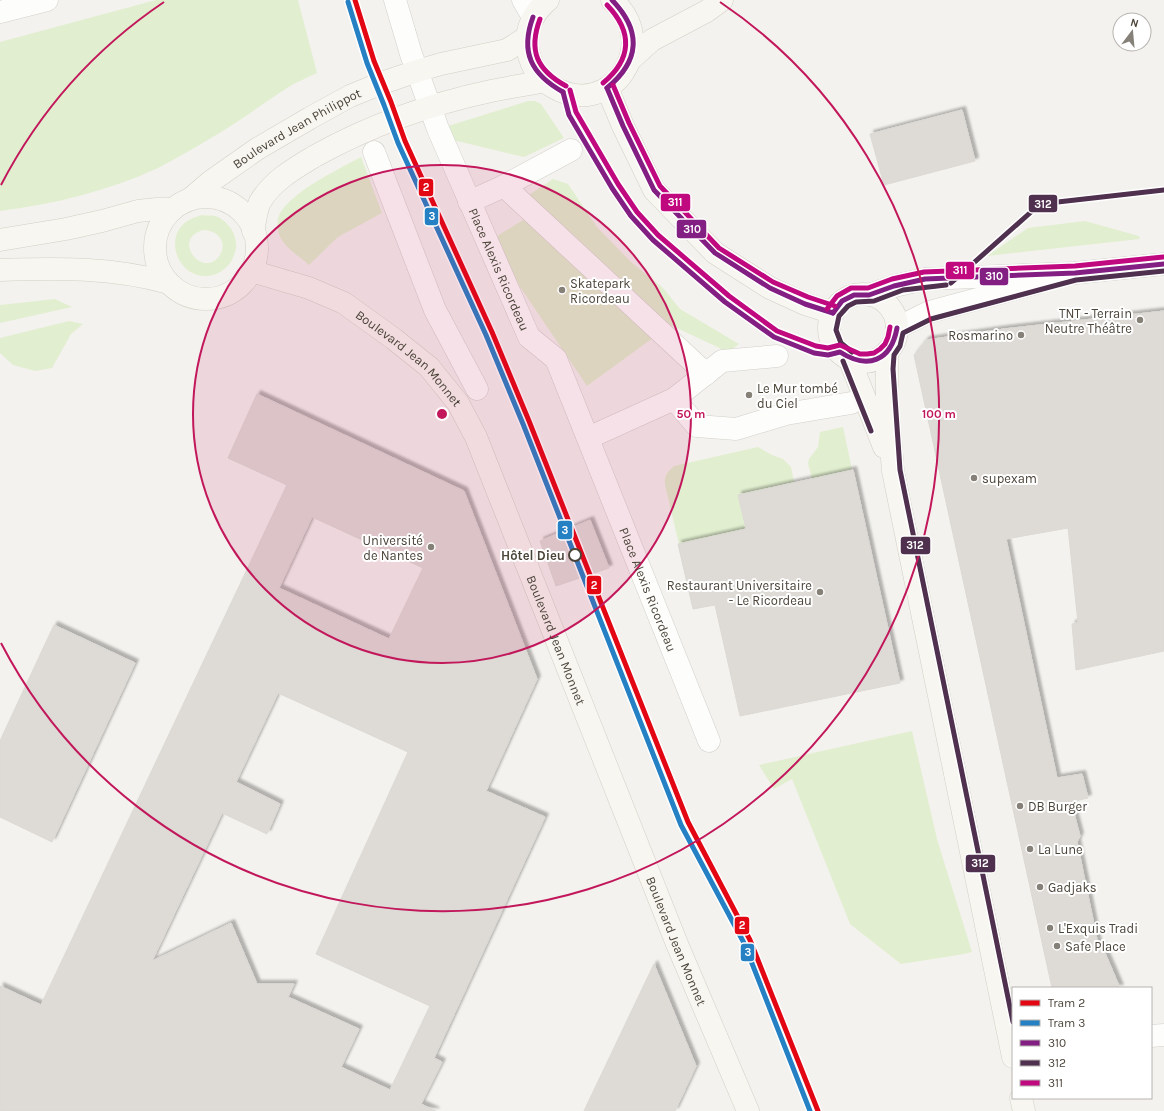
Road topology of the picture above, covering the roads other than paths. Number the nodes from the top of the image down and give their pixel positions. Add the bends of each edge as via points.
1 (47, 0) edge
2 (394, 0) edge
3 (548, 0) edge
4 (612, 0) edge
5 (722, 0) edge
6 (0, 12) edge
7 (528, 18) edge
8 (630, 60) junction
9 (414, 62) junction
10 (544, 81) junction
11 (607, 88) junction
12 (429, 108) junction
13 (571, 150) dead end
14 (374, 152) dead end
15 (504, 186) junction
16 (469, 202) junction
17 (181, 205) junction
18 (253, 232) junction
19 (0, 240) edge
20 (1164, 264) edge
21 (0, 270) edge
22 (251, 270) junction
23 (1075, 273) junction
24 (169, 283) junction
25 (869, 295) junction
26 (833, 313) junction
27 (897, 328) junction
28 (887, 352) junction
29 (777, 356) dead end
30 (849, 358) junction
31 (706, 374) junction
32 (477, 390) dead end
33 (674, 399) junction
34 (851, 403) dead end
35 (588, 438) junction
36 (893, 471) junction
37 (709, 741) dead end
38 (1164, 1035) edge
39 (1152, 1036) edge
40 (1012, 1052) edge
41 (1021, 1099) edge
42 (748, 1111) edge
43 (1024, 1111) edge

1 - 6 street
2 - 9 street, Place Alexis Ricordeau
3 - 7 main road, Boulevard Jean Philippot
4 - 8 main road via 626,14 631,27 633,47
5 - 8 main road via 707,11 652,40
7 - 9 main road, Boulevard Jean Philippot via 507,50 441,64
7 - 10 main road via 528,51 532,66
8 - 11 main road via 621,77
9 - 12 street, Place Alexis Ricordeau
9 - 17 main road, Boulevard Jean Philippot via 400,76 350,96 257,149
10 - 11 main road via 563,92 577,95 592,94
10 - 12 main road via 492,91
11 - 26 main road via 654,190 715,253 770,288
12 - 16 street, Place Alexis Ricordeau
12 - 18 main road via 366,130 294,168 270,188 260,203
13 - 15 street, Place Alexis Ricordeau
14 - 32 street via 435,310
15 - 16 street, Place Alexis Ricordeau
15 - 31 street
16 - 35 street, Place Alexis Ricordeau via 529,337 556,359
17 - 18 main road via 207,198 225,202 240,211
17 - 19 main road via 138,211 66,229
17 - 24 main road via 165,218 159,228 155,245 157,263
18 - 22 main road via 256,254
20 - 23 street
21 - 24 main road via 100,270
22 - 24 main road via 238,287 217,298 199,299 188,296
22 - 42 main road, Boulevard Jean Monnet via 309,288 344,303 429,367 458,403 476,437 677,944
23 - 25 street via 925,279
23 - 27 street via 930,312
25 - 26 main road via 859,294 846,299
25 - 27 main road via 887,304 896,317
26 - 30 main road via 830,323 831,339 836,348
27 - 28 main road via 894,343
28 - 30 main road via 869,361
28 - 36 main road via 887,398
29 - 31 street via 722,361
30 - 36 main road
31 - 33 street
33 - 34 street via 697,426 736,429 786,414
33 - 35 street
35 - 37 street, Place Alexis Ricordeau
36 - 40 main road
38 - 39 street
41 - 43 main road

